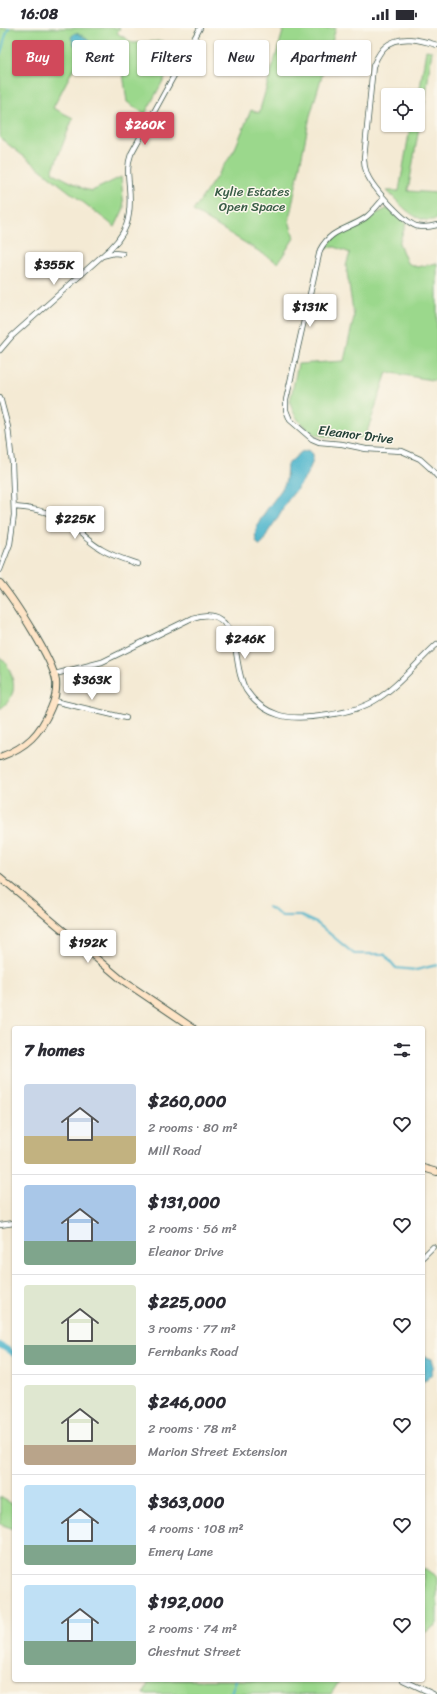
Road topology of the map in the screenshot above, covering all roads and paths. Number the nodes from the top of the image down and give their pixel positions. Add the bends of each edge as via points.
1 (200, 28) edge
2 (437, 45) edge
3 (384, 198) junction
4 (437, 225) edge
5 (123, 254) dead end
6 (102, 256) junction
7 (0, 350) edge
8 (0, 397) edge
9 (437, 476) edge
10 (14, 507) junction
11 (138, 564) dead end
12 (0, 570) edge
13 (0, 583) edge
14 (437, 644) edge
15 (55, 674) junction
16 (54, 701) junction
17 (126, 718) dead end
18 (0, 757) edge
19 (0, 878) edge
20 (190, 1026) edge
21 (425, 1169) edge
22 (437, 1172) edge
23 (12, 1223) edge
24 (0, 1225) edge
25 (433, 1247) dead end
26 (425, 1255) edge
27 (407, 1682) edge
28 (433, 1694) edge

1 - 6 street via 131,154 128,168 128,221 117,242
2 - 3 street via 410,38 398,41 386,46 373,66 364,167 372,184
3 - 4 street via 410,223 426,228
3 - 9 street, Eleanor Drive via 366,217 330,236 320,250 286,400 286,410 292,423 314,440 402,451 420,459
5 - 6 street
6 - 7 street via 12,336
8 - 10 street via 8,427
10 - 11 street via 39,510 58,517 100,549
10 - 12 street via 12,537
13 - 15 street via 19,610
14 - 15 street via 373,702 347,712 296,718 280,716 269,711 249,694 240,677 232,636 219,619 211,616 192,618 102,662
15 - 16 street
16 - 17 street
16 - 18 street via 43,725 32,739 19,749
19 - 20 street via 128,984
21 - 22 street
23 - 24 street
25 - 26 street
27 - 28 street

